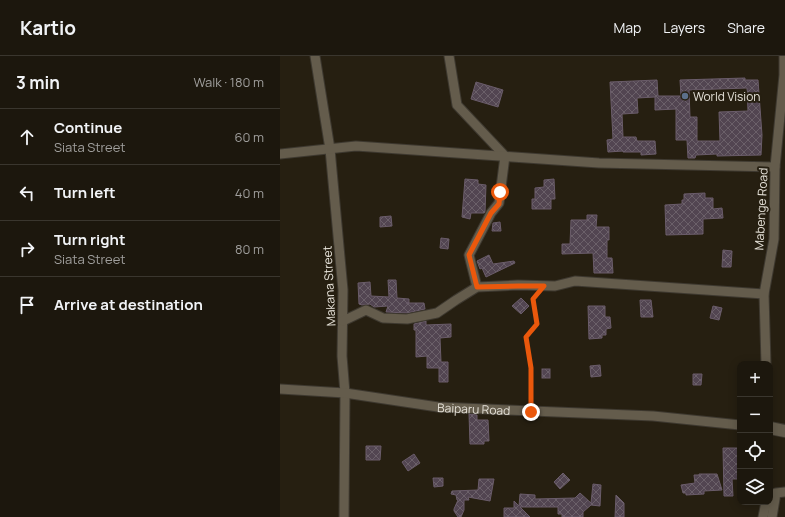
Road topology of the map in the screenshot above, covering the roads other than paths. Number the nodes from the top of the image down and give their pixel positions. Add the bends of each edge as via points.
1 (315, 56) edge
2 (449, 56) edge
3 (784, 56) edge
4 (781, 144) edge
5 (330, 149) junction
6 (280, 154) edge
7 (505, 156) junction
8 (775, 166) junction
9 (477, 287) junction
10 (764, 294) junction
11 (343, 321) junction
12 (766, 361) edge
13 (280, 389) edge
14 (345, 392) junction
15 (737, 425) edge
16 (773, 429) edge
17 (785, 431) edge
18 (785, 492) edge
19 (766, 505) edge
20 (344, 517) edge
21 (763, 517) edge
22 (772, 517) edge

1 - 5 street, Makana Street
2 - 7 street via 456,105
3 - 4 street, Mabenge Road
4 - 8 street, Mabenge Road
5 - 6 street
5 - 7 street via 356,146
5 - 11 street, Makana Street via 343,290
7 - 8 street via 599,163
7 - 9 street via 499,204 491,213 469,255
8 - 10 street, Mabenge Road via 774,238
9 - 10 street via 555,286 575,281
9 - 11 street via 437,313 407,319 383,318 366,310
10 - 12 street, Mabenge Road
11 - 14 street, Makana Street
13 - 14 street, Baiparu Road
14 - 15 street, Baiparu Road via 438,407 653,416
14 - 20 street, Makana Street
16 - 17 street
18 - 22 street via 776,493
19 - 21 street

